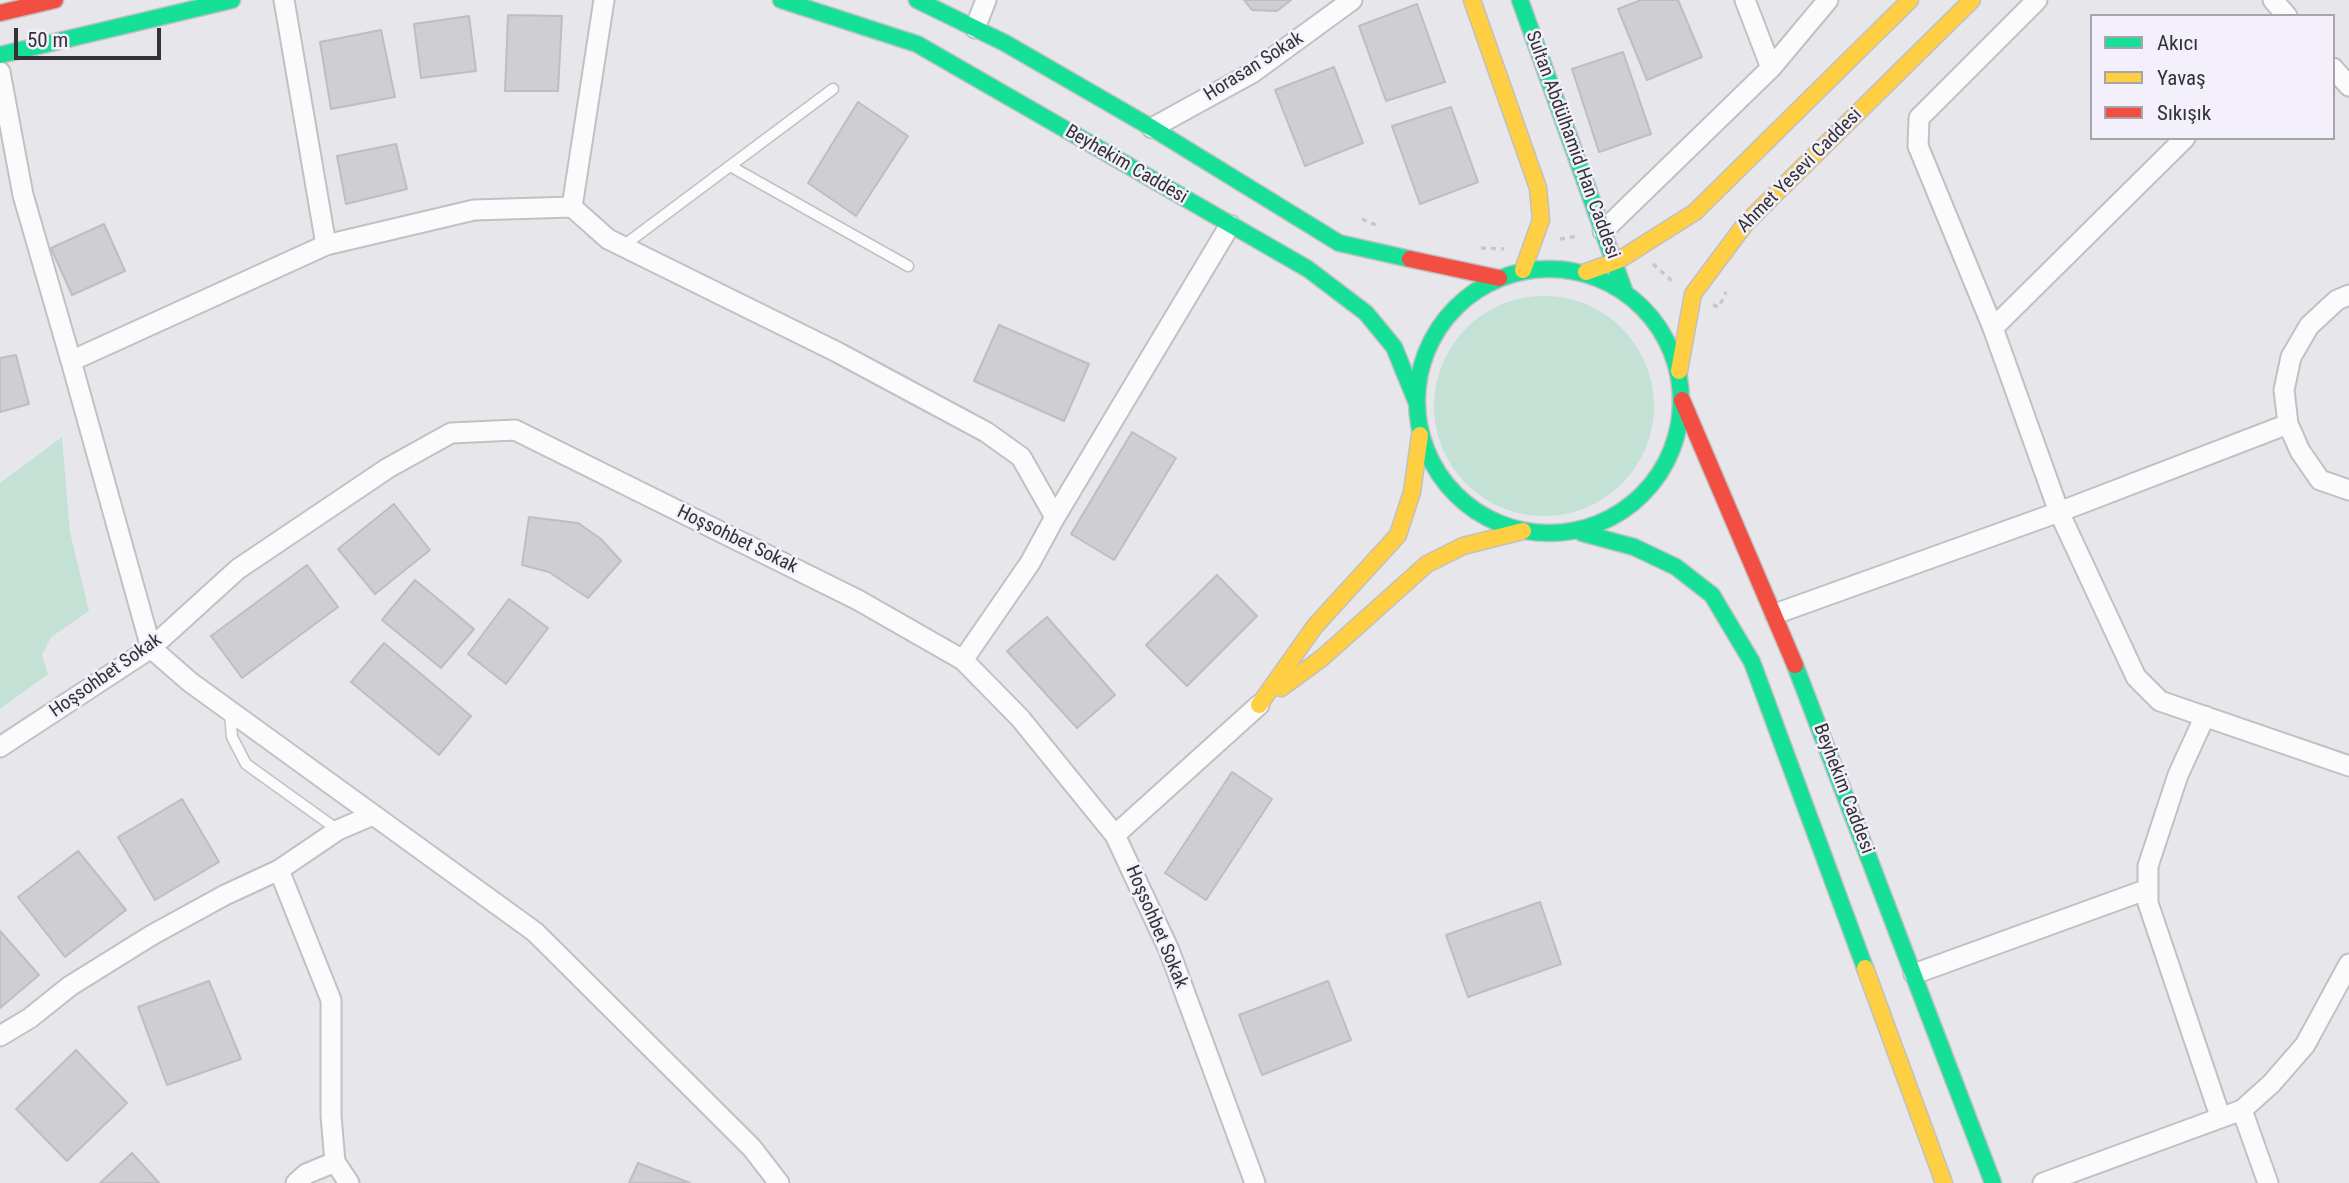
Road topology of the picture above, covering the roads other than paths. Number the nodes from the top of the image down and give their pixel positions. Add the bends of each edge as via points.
1 (55, 0) edge
2 (232, 0) edge
3 (284, 0) edge
4 (604, 0) edge
5 (781, 0) edge
6 (917, 0) edge
7 (986, 0) edge
8 (1352, 0) edge
9 (1472, 0) edge
10 (1520, 0) edge
11 (1745, 0) edge
12 (1828, 0) edge
13 (1910, 0) edge
14 (1972, 0) edge
15 (2037, 0) edge
16 (2273, 0) edge
17 (0, 13) edge
18 (2285, 14) edge
19 (975, 28) junction
20 (0, 55) edge
21 (1771, 68) junction
22 (2335, 70) edge
23 (0, 72) edge
24 (2349, 86) edge
25 (834, 89) dead end
26 (1152, 128) junction
27 (2183, 140) edge
28 (1573, 148) junction
29 (1530, 162) junction
30 (730, 166) junction
31 (572, 207) junction
32 (1230, 225) junction
33 (1603, 231) junction
34 (326, 245) junction
35 (622, 246) junction
36 (1614, 261) junction
37 (908, 266) dead end
38 (1523, 270) junction
39 (1587, 272) junction
40 (1499, 278) junction
41 (1624, 290) junction
42 (2349, 295) edge
43 (1993, 328) junction
44 (71, 361) junction
45 (1679, 371) junction
46 (1682, 400) junction
47 (1416, 401) junction
48 (2288, 424) junction
49 (1420, 435) junction
50 (2349, 491) edge
51 (2059, 512) junction
52 (1055, 517) junction
53 (1523, 531) junction
54 (1582, 533) junction
55 (1775, 614) junction
56 (151, 648) junction
57 (963, 660) junction
58 (1259, 705) junction
59 (230, 711) junction
60 (2205, 716) junction
61 (0, 747) edge
62 (2349, 766) edge
63 (373, 815) junction
64 (338, 830) junction
65 (1115, 835) junction
66 (279, 870) junction
67 (2148, 889) junction
68 (2349, 964) edge
69 (1914, 974) junction
70 (1, 1037) edge
71 (2242, 1110) junction
72 (2220, 1116) junction
73 (335, 1162) junction
74 (777, 1182) edge
75 (296, 1183) edge
76 (349, 1183) edge
77 (1255, 1183) edge
78 (1944, 1183) edge
79 (1993, 1183) edge
80 (2043, 1183) edge
81 (2268, 1183) edge

1 - 17 main road
2 - 20 main road
3 - 34 street
4 - 31 street
5 - 32 main road, Beyhekim Caddesi via 918,44
6 - 19 main road
7 - 19 street
8 - 26 street, Horasan Sokak via 1252,73
9 - 29 main road
10 - 28 main road, Sultan Abdülhamid Han Caddesi
11 - 21 street
12 - 21 street
13 - 36 main road via 1695,212
14 - 45 main road, Ahmet Yesevi Caddesi via 1746,223 1693,294
15 - 43 street via 1919,118 1918,146
16 - 18 street
19 - 26 main road
21 - 33 street
22 - 24 street
23 - 44 street via 23,195
25 - 30 lane
26 - 40 main road via 1339,243
27 - 43 street
28 - 29 main road via 1556,169
28 - 33 main road, Sultan Abdülhamid Han Caddesi
29 - 38 main road via 1541,220
30 - 35 lane
30 - 37 lane
31 - 34 street via 474,210
31 - 35 street
32 - 47 main road, Beyhekim Caddesi via 1308,269 1366,313 1394,348
32 - 52 street
33 - 36 main road, Sultan Abdülhamid Han Caddesi
34 - 44 street
35 - 52 street via 986,432 1021,457
36 - 39 main road
36 - 41 main road, Sultan Abdülhamid Han Caddesi
38 - 39 main road
38 - 40 main road
39 - 41 main road
40 - 47 main road via 1465,298 1439,327 1422,362
41 - 45 main road via 1659,325
42 - 48 street via 2309,326 2291,357 2284,390
43 - 51 street
44 - 56 street
45 - 46 main road
46 - 54 main road via 1677,439 1660,474 1633,503
46 - 55 main road, Beyhekim Caddesi
47 - 49 main road
48 - 50 street via 2320,480
48 - 51 street
49 - 53 main road via 1433,467 1455,495 1486,518
49 - 58 main road via 1412,492 1398,535 1315,626
51 - 55 street
51 - 60 street via 2136,677 2160,701
52 - 57 street via 1030,563
53 - 54 main road
53 - 58 main road via 1462,546 1427,564 1322,657
54 - 78 main road via 1634,547 1676,567 1712,595 1752,662
55 - 69 main road, Beyhekim Caddesi
56 - 57 street, Hoşsohbet Sokak via 238,569 388,468 452,433 515,430 858,600
56 - 59 street
56 - 61 street, Hoşsohbet Sokak
57 - 65 street, Hoşsohbet Sokak via 1020,718
58 - 65 street
59 - 63 street
59 - 64 lane via 232,737 247,764
60 - 62 street
60 - 67 street via 2165,814 2148,866
63 - 64 street
63 - 74 street via 535,932 752,1147
64 - 66 street
65 - 77 street, Hoşsohbet Sokak via 1169,950
66 - 70 street via 152,935 70,986
66 - 73 street via 331,1000
67 - 69 street
67 - 72 street via 2148,903
68 - 71 street via 2305,1045
69 - 79 main road, Beyhekim Caddesi
71 - 72 street
71 - 81 street
72 - 80 street
73 - 75 street
73 - 76 street

